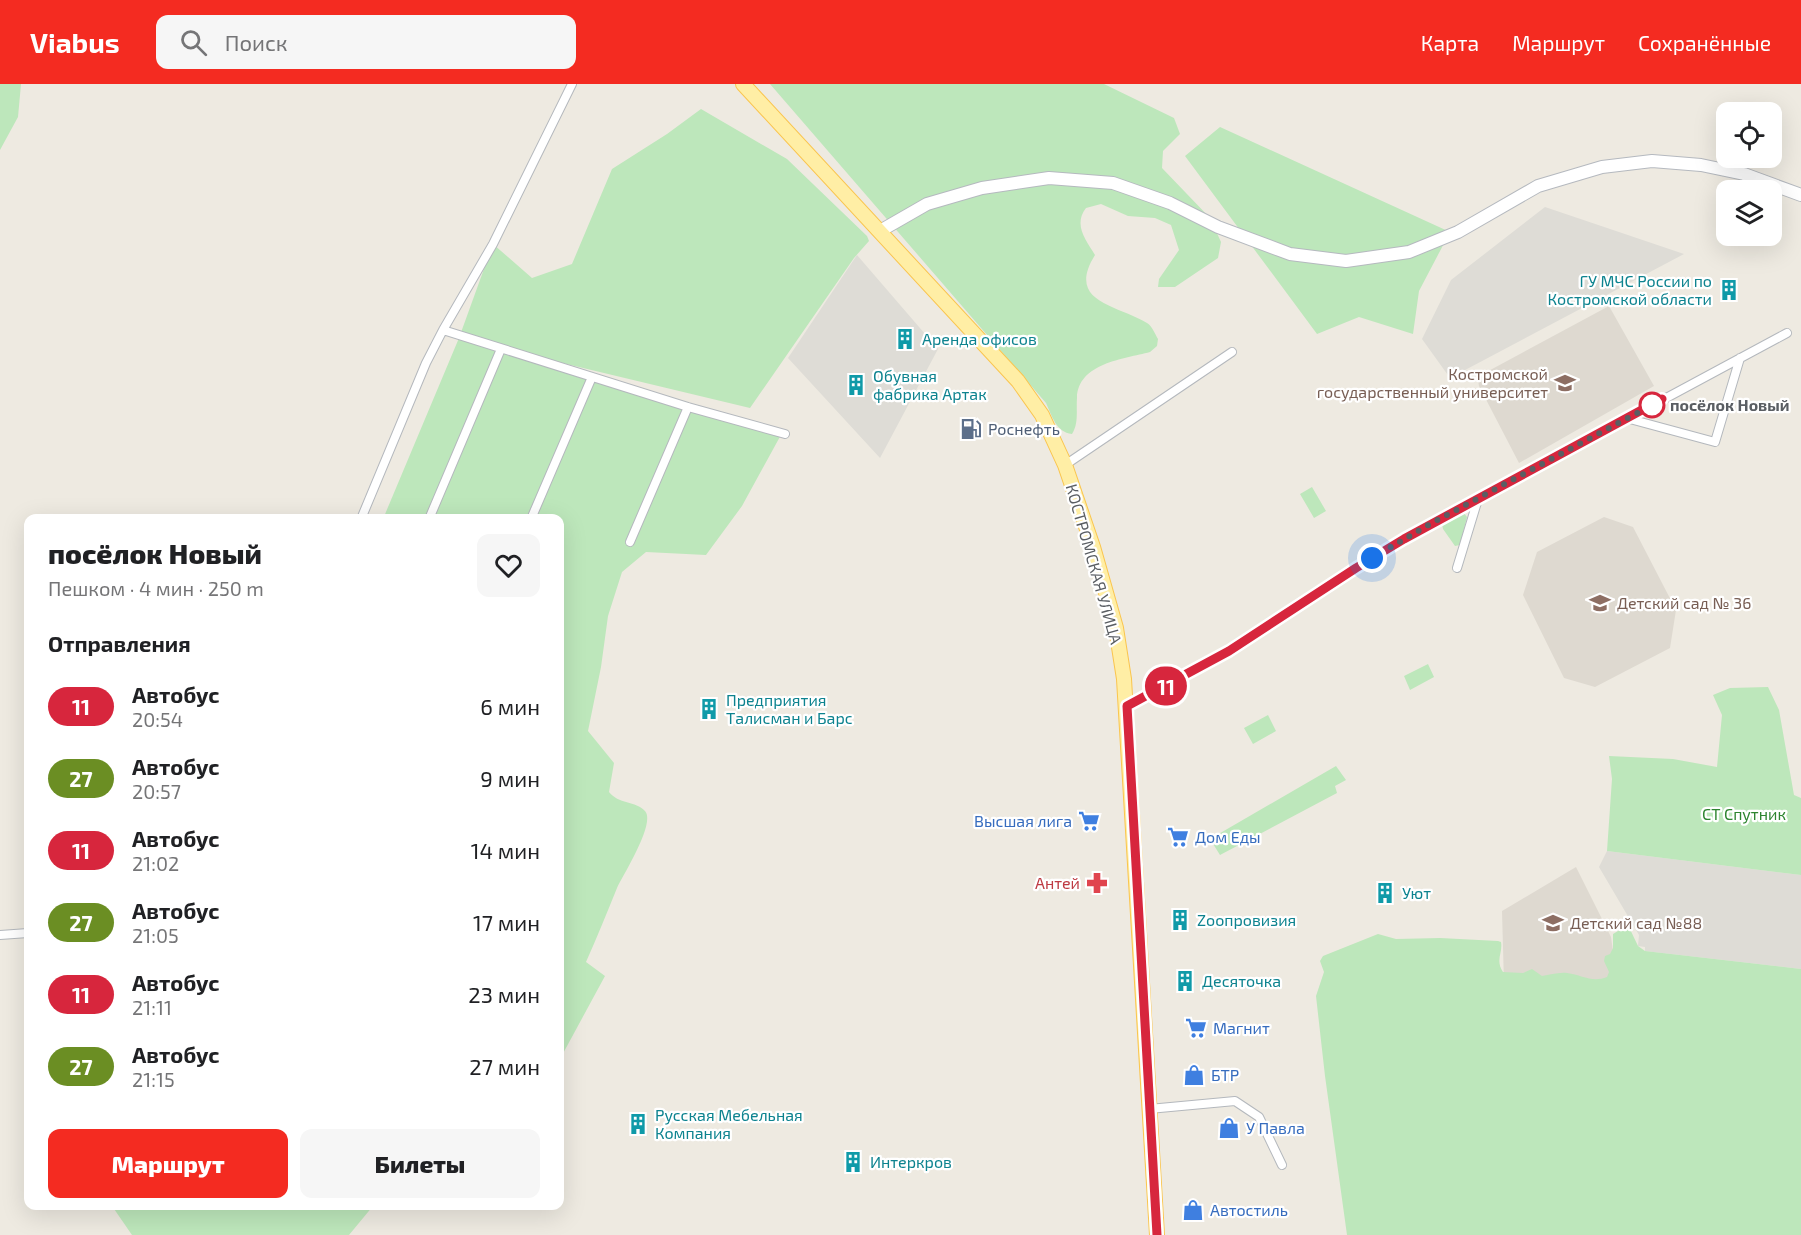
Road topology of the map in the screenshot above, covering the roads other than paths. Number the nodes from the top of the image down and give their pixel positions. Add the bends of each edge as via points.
1 (572, 84) edge
2 (743, 84) edge
3 (1801, 195) edge
4 (880, 231) junction
5 (443, 330) junction
6 (1787, 333) dead end
7 (501, 350) junction
8 (1232, 352) dead end
9 (1740, 358) junction
10 (592, 377) junction
11 (688, 407) junction
12 (1626, 418) junction
13 (784, 435) dead end
14 (1065, 465) junction
15 (1478, 499) junction
16 (364, 514) edge
17 (431, 514) edge
18 (533, 514) edge
19 (630, 542) dead end
20 (1457, 568) dead end
21 (1127, 706) junction
22 (24, 933) edge
23 (0, 935) edge
24 (1149, 1109) junction
25 (1282, 1165) dead end
26 (1157, 1235) edge

1 - 5 street via 498,236
2 - 4 main road, КОСТРОМСКАЯ УЛИЦА
3 - 4 main road via 1744,174 1701,165 1652,161 1602,166 1538,186 1458,232 1409,252 1346,261 1290,254 1113,183 1049,178 982,188 927,204
4 - 14 main road, КОСТРОМСКАЯ УЛИЦА via 1018,381 1042,415
5 - 7 street
5 - 16 street
6 - 9 street
7 - 10 street
7 - 17 street
8 - 14 street
9 - 12 street
9 - 12 street via 1714,442
10 - 11 street
10 - 18 street
11 - 13 street
11 - 19 street
12 - 15 street
14 - 21 main road, КОСТРОМСКАЯ УЛИЦА via 1116,628
15 - 20 street
15 - 21 street via 1356,568 1229,651
21 - 24 main road, КОСТРОМСКАЯ УЛИЦА
22 - 23 street
24 - 25 street via 1235,1101 1259,1117
24 - 26 main road, КОСТРОМСКАЯ УЛИЦА

